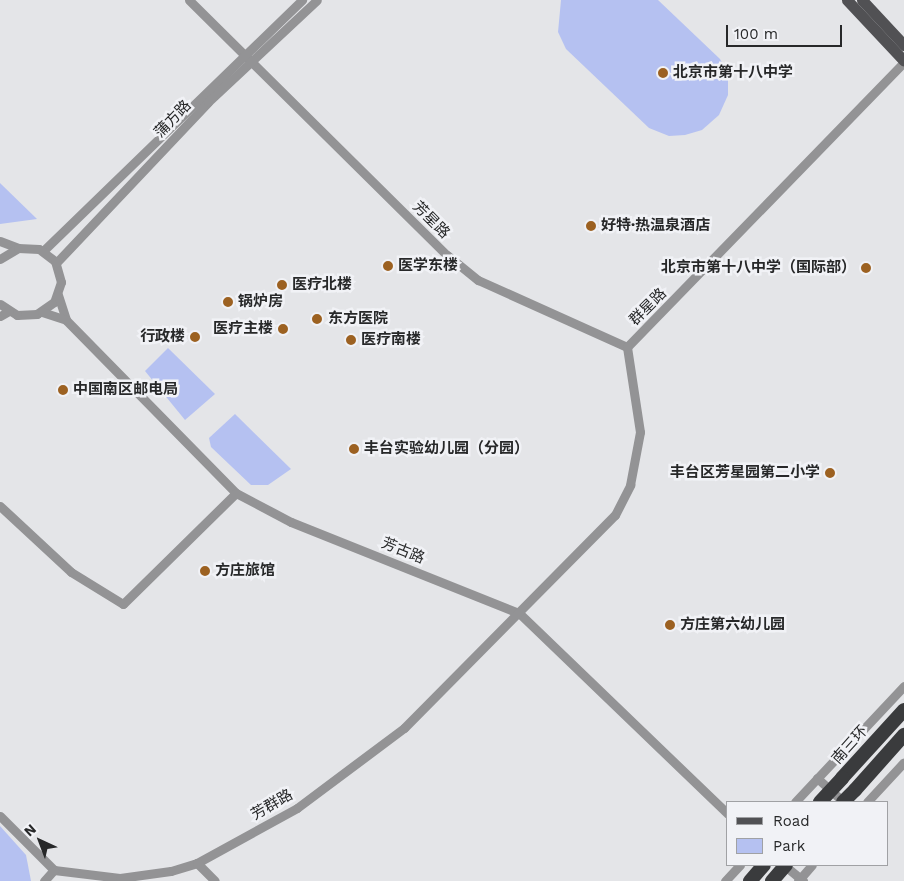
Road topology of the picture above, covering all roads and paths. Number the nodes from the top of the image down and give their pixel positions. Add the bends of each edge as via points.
1 (188, 0) edge
2 (302, 0) edge
3 (316, 0) edge
4 (847, 0) edge
5 (862, 0) edge
6 (904, 45) edge
7 (247, 57) junction
8 (904, 62) edge
9 (0, 241) edge
10 (18, 248) junction
11 (43, 251) junction
12 (0, 259) edge
13 (56, 263) junction
14 (58, 295) junction
15 (0, 304) edge
16 (9, 311) junction
17 (42, 312) junction
18 (0, 316) edge
19 (66, 320) junction
20 (627, 347) junction
21 (236, 492) junction
22 (0, 506) edge
23 (519, 613) junction
24 (904, 686) edge
25 (904, 710) edge
26 (904, 735) edge
27 (904, 762) edge
28 (817, 778) junction
29 (796, 801) edge
30 (821, 801) edge
31 (843, 801) edge
32 (845, 801) edge
33 (868, 801) edge
34 (726, 812) edge
35 (0, 816) edge
36 (197, 863) junction
37 (739, 866) edge
38 (754, 866) edge
39 (763, 866) edge
40 (784, 866) edge
41 (786, 866) edge
42 (811, 866) edge
43 (54, 870) junction
44 (800, 880) edge
45 (44, 881) edge
46 (215, 881) edge
47 (725, 881) edge
48 (750, 881) edge
49 (772, 881) edge

1 - 7 street, 芳星路
2 - 7 street, 蒲方路
3 - 7 street, 蒲方路
4 - 8 main road
5 - 6 main road
7 - 11 street, 蒲方路
7 - 13 street, 蒲方路
7 - 20 street, 芳星路 via 447,255 478,280
8 - 20 street, 群星路
9 - 10 street
10 - 11 street
10 - 12 street
11 - 13 street
13 - 14 street via 61,276
14 - 17 street
14 - 19 street
15 - 16 street
16 - 17 street via 26,316
16 - 18 street
17 - 19 street
19 - 21 street, 芳古路
20 - 23 street, 群星路 via 640,432 630,485 615,515
21 - 22 street via 123,604 71,572
21 - 23 street, 芳古路 via 291,522
23 - 34 street, 芳古路
23 - 36 street, 芳群路 via 404,728 297,808
24 - 28 street
25 - 30 highway, 南三环, bridge
26 - 32 highway, bridge
27 - 33 street
28 - 29 street
28 - 31 street
35 - 43 street
36 - 43 street, 芳群路 via 120,878
36 - 46 street
37 - 47 street
38 - 49 street
39 - 48 highway, bridge
40 - 49 highway, bridge
41 - 44 street
42 - 44 street
43 - 45 street

